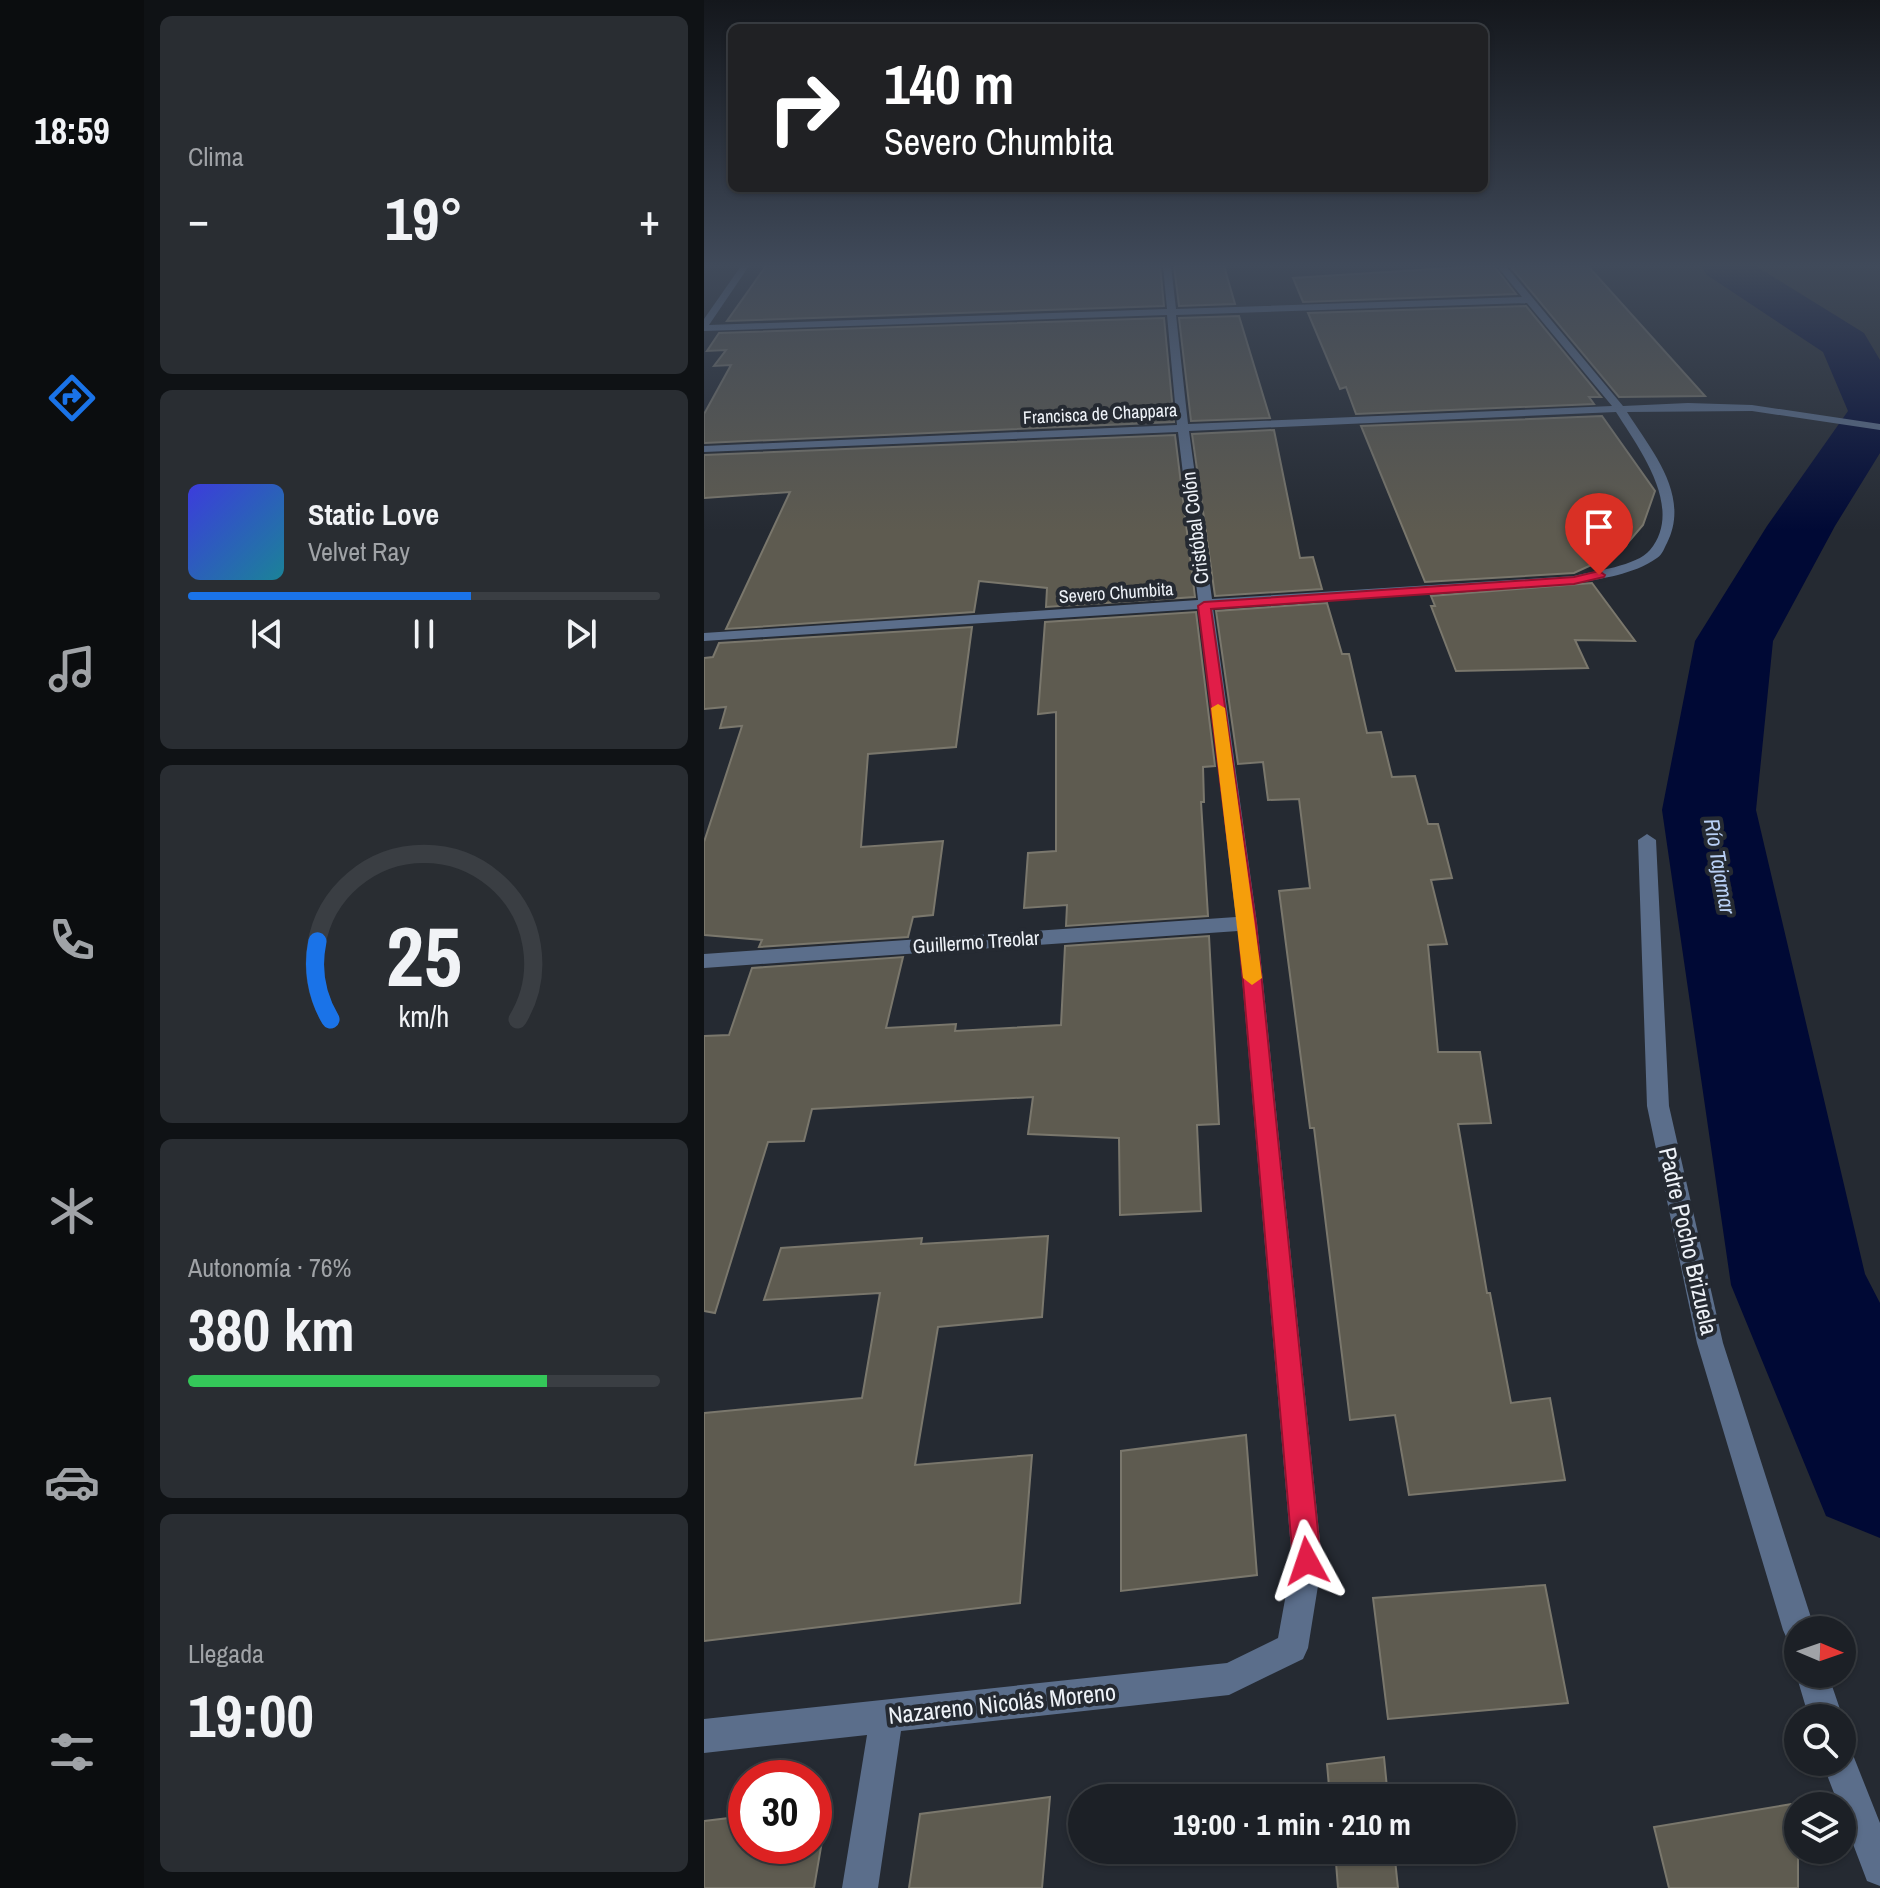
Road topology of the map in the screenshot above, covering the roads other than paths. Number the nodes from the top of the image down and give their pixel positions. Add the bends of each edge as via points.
1 (1176, 354) edge
2 (1573, 354) edge
3 (1619, 408) junction
4 (1880, 427) edge
5 (1183, 428) junction
6 (704, 449) edge
7 (1204, 606) junction
8 (704, 637) edge
9 (1647, 840) dead end
10 (1247, 923) junction
11 (704, 961) edge
12 (1795, 1616) edge
13 (1292, 1648) joint
14 (886, 1717) junction
15 (704, 1736) edge
16 (1844, 1776) edge
17 (1880, 1868) edge
18 (860, 1888) edge

1 - 5 street, Cristóbal Colón
2 - 3 street
3 - 4 street, Francisca de Chappara via 1752,408
3 - 5 street, Francisca de Chappara
3 - 7 street, Severo Chumbita via 1661,474 1668,505 1665,534 1655,554 1625,569 1574,580
5 - 6 street, Francisca de Chappara
5 - 7 street, Cristóbal Colón
7 - 8 street, Severo Chumbita
7 - 10 street, Cristóbal Colón
9 - 12 street, Padre Pocho Brizuela via 1658,1106 1710,1343
10 - 11 street, Guillermo Treolar
10 - 13 street, Cristóbal Colón via 1307,1561
13 - 14 street, Nazareno Nicolás Moreno via 1229,1679
14 - 15 street, Nazareno Nicolás Moreno
14 - 18 street
16 - 17 street

